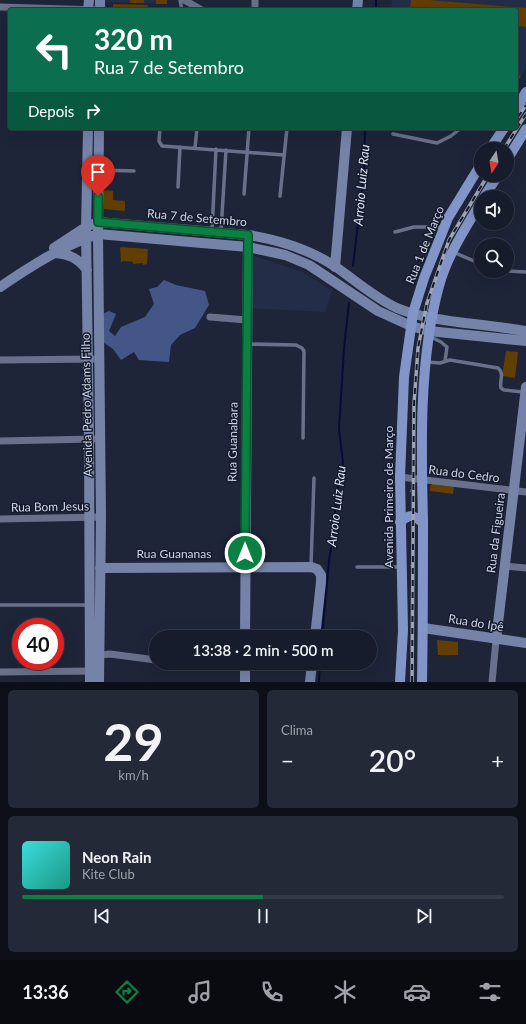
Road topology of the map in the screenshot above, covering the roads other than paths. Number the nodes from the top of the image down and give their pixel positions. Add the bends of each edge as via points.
1 (184, 0) edge
2 (0, 7) edge
3 (29, 8) edge
4 (198, 8) edge
5 (526, 92) edge
6 (521, 106) edge
7 (526, 129) edge
8 (88, 130) edge
9 (99, 130) edge
10 (160, 130) edge
11 (197, 130) edge
12 (249, 130) edge
13 (287, 130) edge
14 (347, 130) edge
15 (458, 130) edge
16 (503, 130) edge
17 (393, 134) dead end
18 (495, 142) edge
19 (180, 147) junction
20 (195, 148) junction
21 (216, 149) junction
22 (514, 149) edge
23 (226, 150) junction
24 (247, 152) junction
25 (284, 155) junction
26 (98, 170) junction
27 (134, 171) dead end
28 (474, 176) edge
29 (178, 187) dead end
30 (244, 194) dead end
31 (280, 196) dead end
32 (213, 198) junction
33 (223, 199) junction
34 (474, 214) edge
35 (98, 222) junction
36 (86, 226) junction
37 (445, 226) junction
38 (395, 232) dead end
39 (216, 233) junction
40 (98, 234) junction
41 (248, 235) junction
42 (86, 238) junction
43 (248, 248) junction
44 (452, 252) junction
45 (49, 255) junction
46 (474, 261) edge
47 (335, 267) junction
48 (87, 270) junction
49 (514, 271) edge
50 (526, 272) edge
51 (0, 286) edge
52 (413, 313) junction
53 (210, 316) dead end
54 (432, 318) junction
55 (247, 320) junction
56 (411, 326) junction
57 (526, 330) edge
58 (429, 333) junction
59 (526, 341) edge
60 (247, 344) junction
61 (88, 359) junction
62 (99, 359) junction
63 (0, 360) edge
64 (426, 361) junction
65 (446, 361) junction
66 (526, 390) edge
67 (524, 418) edge
68 (100, 438) junction
69 (303, 438) dead end
70 (89, 439) junction
71 (0, 441) edge
72 (400, 477) junction
73 (314, 478) dead end
74 (422, 480) junction
75 (514, 491) junction
76 (526, 492) edge
77 (90, 517) junction
78 (101, 517) junction
79 (0, 519) edge
80 (400, 522) junction
81 (423, 523) junction
82 (505, 566) junction
83 (245, 567) junction
84 (358, 567) dead end
85 (401, 567) junction
86 (100, 568) junction
87 (526, 568) edge
88 (314, 569) junction
89 (0, 605) edge
90 (89, 605) junction
91 (423, 628) junction
92 (245, 630) edge
93 (316, 630) edge
94 (496, 640) junction
95 (526, 643) edge
96 (99, 655) junction
97 (149, 659) edge
98 (245, 670) edge
99 (311, 670) edge
100 (94, 671) junction
101 (0, 672) edge
102 (90, 682) edge
103 (99, 682) edge
104 (244, 682) edge
105 (310, 682) edge
106 (400, 682) edge
107 (422, 682) edge
108 (492, 682) edge

1 - 4 street
2 - 3 street
5 - 6 main road
7 - 22 main road
8 - 36 main road, Avenida Pedro Adams Filho
9 - 26 main road, Avenida Pedro Adams Filho
10 - 19 lane via 160,145
11 - 20 lane
12 - 24 lane
13 - 25 lane
14 - 47 main road
15 - 17 lane via 437,143
16 - 18 main road
19 - 20 lane
19 - 29 lane
20 - 21 lane
21 - 23 lane
21 - 32 lane
23 - 24 lane
23 - 33 lane
24 - 25 lane
24 - 30 lane
25 - 31 lane
26 - 27 lane
26 - 35 main road, Avenida Pedro Adams Filho
28 - 37 main road, Rua 1 de Março
32 - 33 lane
32 - 39 lane
33 - 39 lane
34 - 44 main road
35 - 36 main road, Rua 7 de Setembro
35 - 39 main road, Rua 7 de Setembro
35 - 40 main road, Avenida Pedro Adams Filho
36 - 42 main road, Avenida Pedro Adams Filho
36 - 45 main road, Rua 7 de Setembro via 58,245
37 - 38 lane
37 - 52 main road, Rua 1 de Março
39 - 41 main road, Rua 7 de Setembro
40 - 42 main road, Rua 7 de Setembro
40 - 43 main road, Rua 7 de Setembro
40 - 62 main road, Avenida Pedro Adams Filho
41 - 43 main road, Rua Guanabara
41 - 47 main road, Rua 7 de Setembro via 288,244 314,254
42 - 45 main road, Rua 7 de Setembro
42 - 48 main road, Avenida Pedro Adams Filho
43 - 55 main road, Rua Guanabara
43 - 56 main road, Rua 7 de Setembro via 285,255 309,265 378,311
44 - 46 lane
44 - 54 main road via 439,285
45 - 48 main road via 62,254 75,258
45 - 51 main road
47 - 52 main road, Rua 7 de Setembro via 396,307
48 - 61 main road, Avenida Pedro Adams Filho
49 - 50 lane
52 - 54 main road, Rua 7 de Setembro
52 - 56 main road, Avenida Primeiro de Março
53 - 55 street
54 - 57 main road, Rua 7 de Setembro
54 - 58 main road
55 - 60 main road, Rua Guanabara
56 - 58 main road, Rua 7 de Setembro
56 - 72 main road, Avenida Primeiro de Março via 404,377
58 - 59 main road, Rua 7 de Setembro
58 - 64 main road
58 - 65 lane via 447,347
60 - 69 lane via 296,345 304,351
60 - 83 main road, Rua Guanabara
61 - 62 street
61 - 63 street
61 - 70 main road, Avenida Pedro Adams Filho
62 - 68 main road, Avenida Pedro Adams Filho
64 - 65 lane via 440,364
64 - 74 main road
65 - 66 lane via 498,368 502,374 501,388
66 - 67 main road, Rua da Figueira
67 - 75 main road, Rua da Figueira
68 - 70 street
68 - 78 main road, Avenida Pedro Adams Filho
70 - 71 street
70 - 77 main road, Avenida Pedro Adams Filho
72 - 74 street, Rua do Cedro
72 - 80 main road, Avenida Primeiro de Março
73 - 88 lane
74 - 75 street, Rua do Cedro
74 - 81 main road
75 - 76 street, Rua do Cedro
75 - 82 main road, Rua da Figueira
77 - 78 street, Rua Bom Jesus
77 - 79 street, Rua Bom Jesus
77 - 90 main road, Avenida Pedro Adams Filho
78 - 86 main road, Avenida Pedro Adams Filho
80 - 81 main road via 411,516
80 - 85 main road, Avenida Primeiro de Março
81 - 91 main road
82 - 87 street
82 - 94 main road, Rua da Figueira
83 - 86 main road, Rua Guananas
83 - 88 main road, Rua Guananas
83 - 92 main road, Rua Guanabara
84 - 85 lane
85 - 106 main road, Avenida Primeiro de Março via 403,630
86 - 96 main road, Avenida Pedro Adams Filho
88 - 93 main road via 321,575
89 - 90 lane
90 - 100 main road, Avenida Pedro Adams Filho
91 - 94 main road, Rua do Ipê
91 - 107 main road
94 - 95 main road, Rua do Ipê
94 - 108 street, Rua da Figueira
96 - 97 street
96 - 100 main road, Avenida Pedro Adams Filho
98 - 104 main road
99 - 105 main road
100 - 101 street
100 - 102 main road, Avenida Pedro Adams Filho
100 - 103 main road, Avenida Pedro Adams Filho

